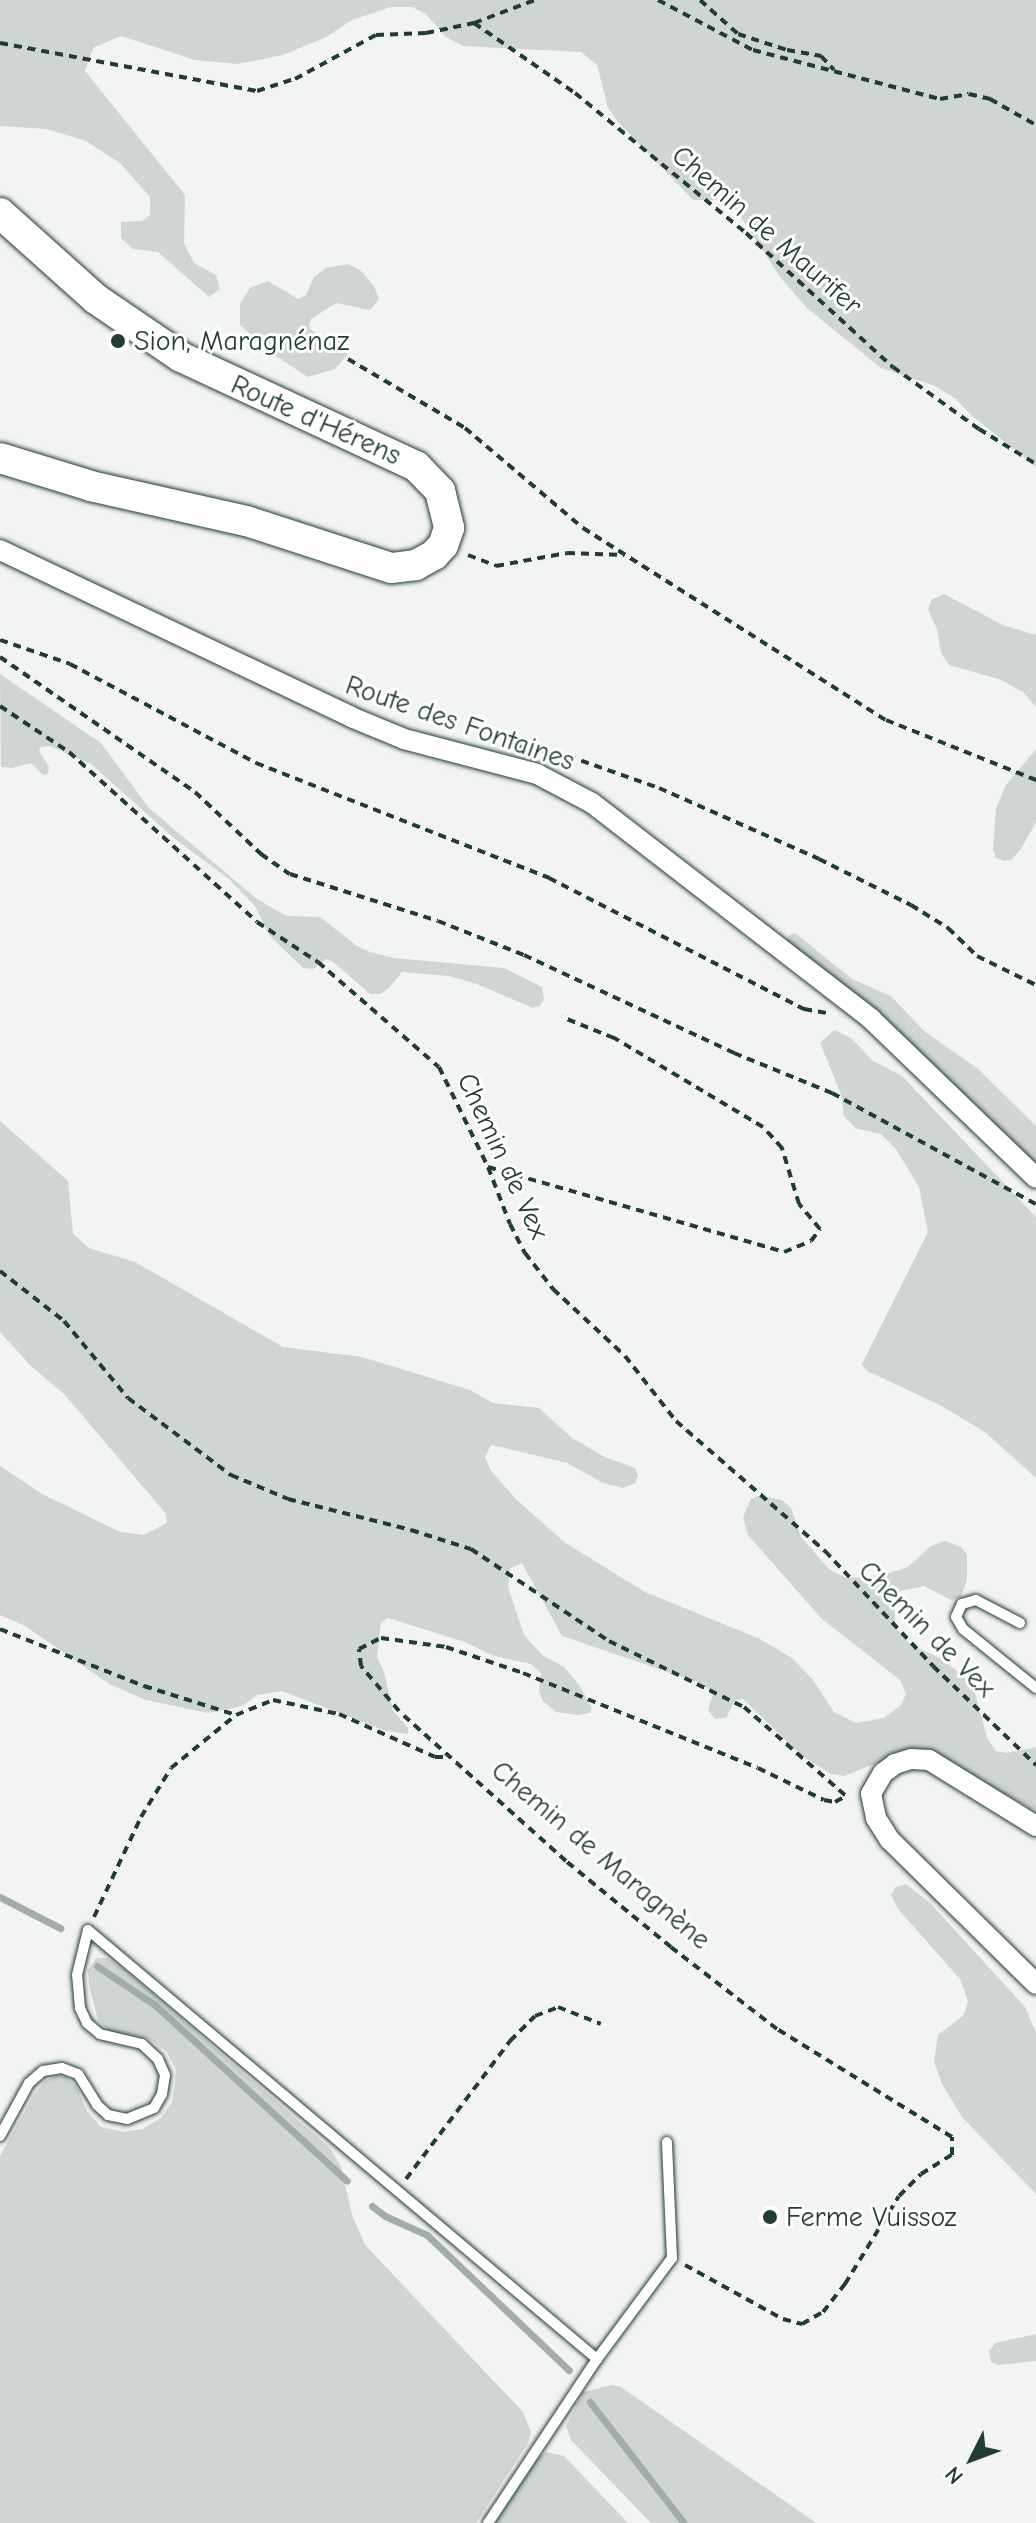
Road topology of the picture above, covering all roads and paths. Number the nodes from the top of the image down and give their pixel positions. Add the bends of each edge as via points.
1 (535, 0) edge
2 (658, 0) edge
3 (700, 0) edge
4 (474, 23) junction
5 (0, 43) edge
6 (835, 72) junction
7 (1036, 125) edge
8 (0, 213) edge
9 (348, 359) dead end
10 (0, 458) edge
11 (1036, 464) edge
12 (443, 545) junction
13 (0, 550) edge
14 (626, 555) junction
15 (0, 640) edge
16 (0, 657) edge
17 (0, 706) edge
18 (481, 757) junction
19 (1036, 780) edge
20 (1036, 985) edge
21 (831, 1013) dead end
22 (562, 1017) dead end
23 (488, 1167) junction
24 (1036, 1178) edge
25 (1036, 1204) edge
26 (0, 1271) edge
27 (1020, 1623) dead end
28 (0, 1629) edge
29 (1036, 1688) edge
30 (236, 1715) junction
31 (448, 1757) junction
32 (1036, 1765) edge
33 (846, 1796) junction
34 (871, 1803) junction
35 (1036, 1826) edge
36 (88, 1930) junction
37 (1036, 1984) edge
38 (601, 2024) dead end
39 (0, 2136) edge
40 (667, 2142) dead end
41 (397, 2191) junction
42 (672, 2258) junction
43 (597, 2359) junction
44 (488, 2523) edge

1 - 4 path
2 - 6 path via 753,50
3 - 6 path via 738,34 821,56
4 - 5 path via 426,33 376,35 295,79 257,91
4 - 11 path, Chemin de Maurifer via 575,93 746,233 893,367
6 - 7 path via 940,99 969,94 990,99
8 - 12 main road, Route d'Hérens via 73,281 162,345 416,466 447,506 449,528
9 - 14 path via 465,428 583,528
10 - 12 main road via 91,486 228,515 384,566 416,565
12 - 14 path via 496,566 567,553
13 - 18 street, Route des Fontaines via 351,717 404,739
14 - 19 path via 886,720
15 - 21 path via 70,664 256,763 549,878 804,1009
16 - 25 path via 195,792 290,874 524,955 832,1093
17 - 23 path, Chemin de Vex via 69,752 257,922 318,962 439,1067
18 - 20 path via 505,742 568,756 659,788 911,905 948,928 977,956
18 - 24 street, Route des Fontaines via 537,774 633,832 871,1019
22 - 23 path via 614,1038 763,1127 782,1148 799,1204 820,1229 811,1241 784,1252
23 - 32 path, Chemin de Vex via 525,1253 553,1289 625,1356 676,1421 825,1551
26 - 33 path via 64,1321 128,1398 231,1475 288,1499 471,1549 609,1641 744,1707
27 - 29 lane via 976,1600 962,1604 956,1617 963,1629
28 - 30 path via 144,1686
30 - 31 path via 273,1700 339,1714 435,1757
30 - 36 path via 171,1768 141,1817
31 - 33 path, Chemin de Maragnène via 361,1666 357,1660 362,1646 381,1638 446,1647 743,1762 824,1800
31 - 42 path, Chemin de Maragnène via 578,1870 777,2029 952,2137 952,2155 899,2196 845,2284 823,2312 802,2324 783,2319
33 - 34 path
34 - 35 street via 874,1787 890,1767 903,1760 929,1760
34 - 37 street via 890,1840
36 - 39 lane via 77,1975 80,2008 100,2034 142,2044 158,2059 165,2075 162,2094 154,2108 127,2119 108,2115 97,2105 78,2074 62,2068 43,2071 29,2083
36 - 41 lane
38 - 41 path via 558,2007 535,2016 510,2041
40 - 42 lane
41 - 43 lane
42 - 43 lane
43 - 44 lane

